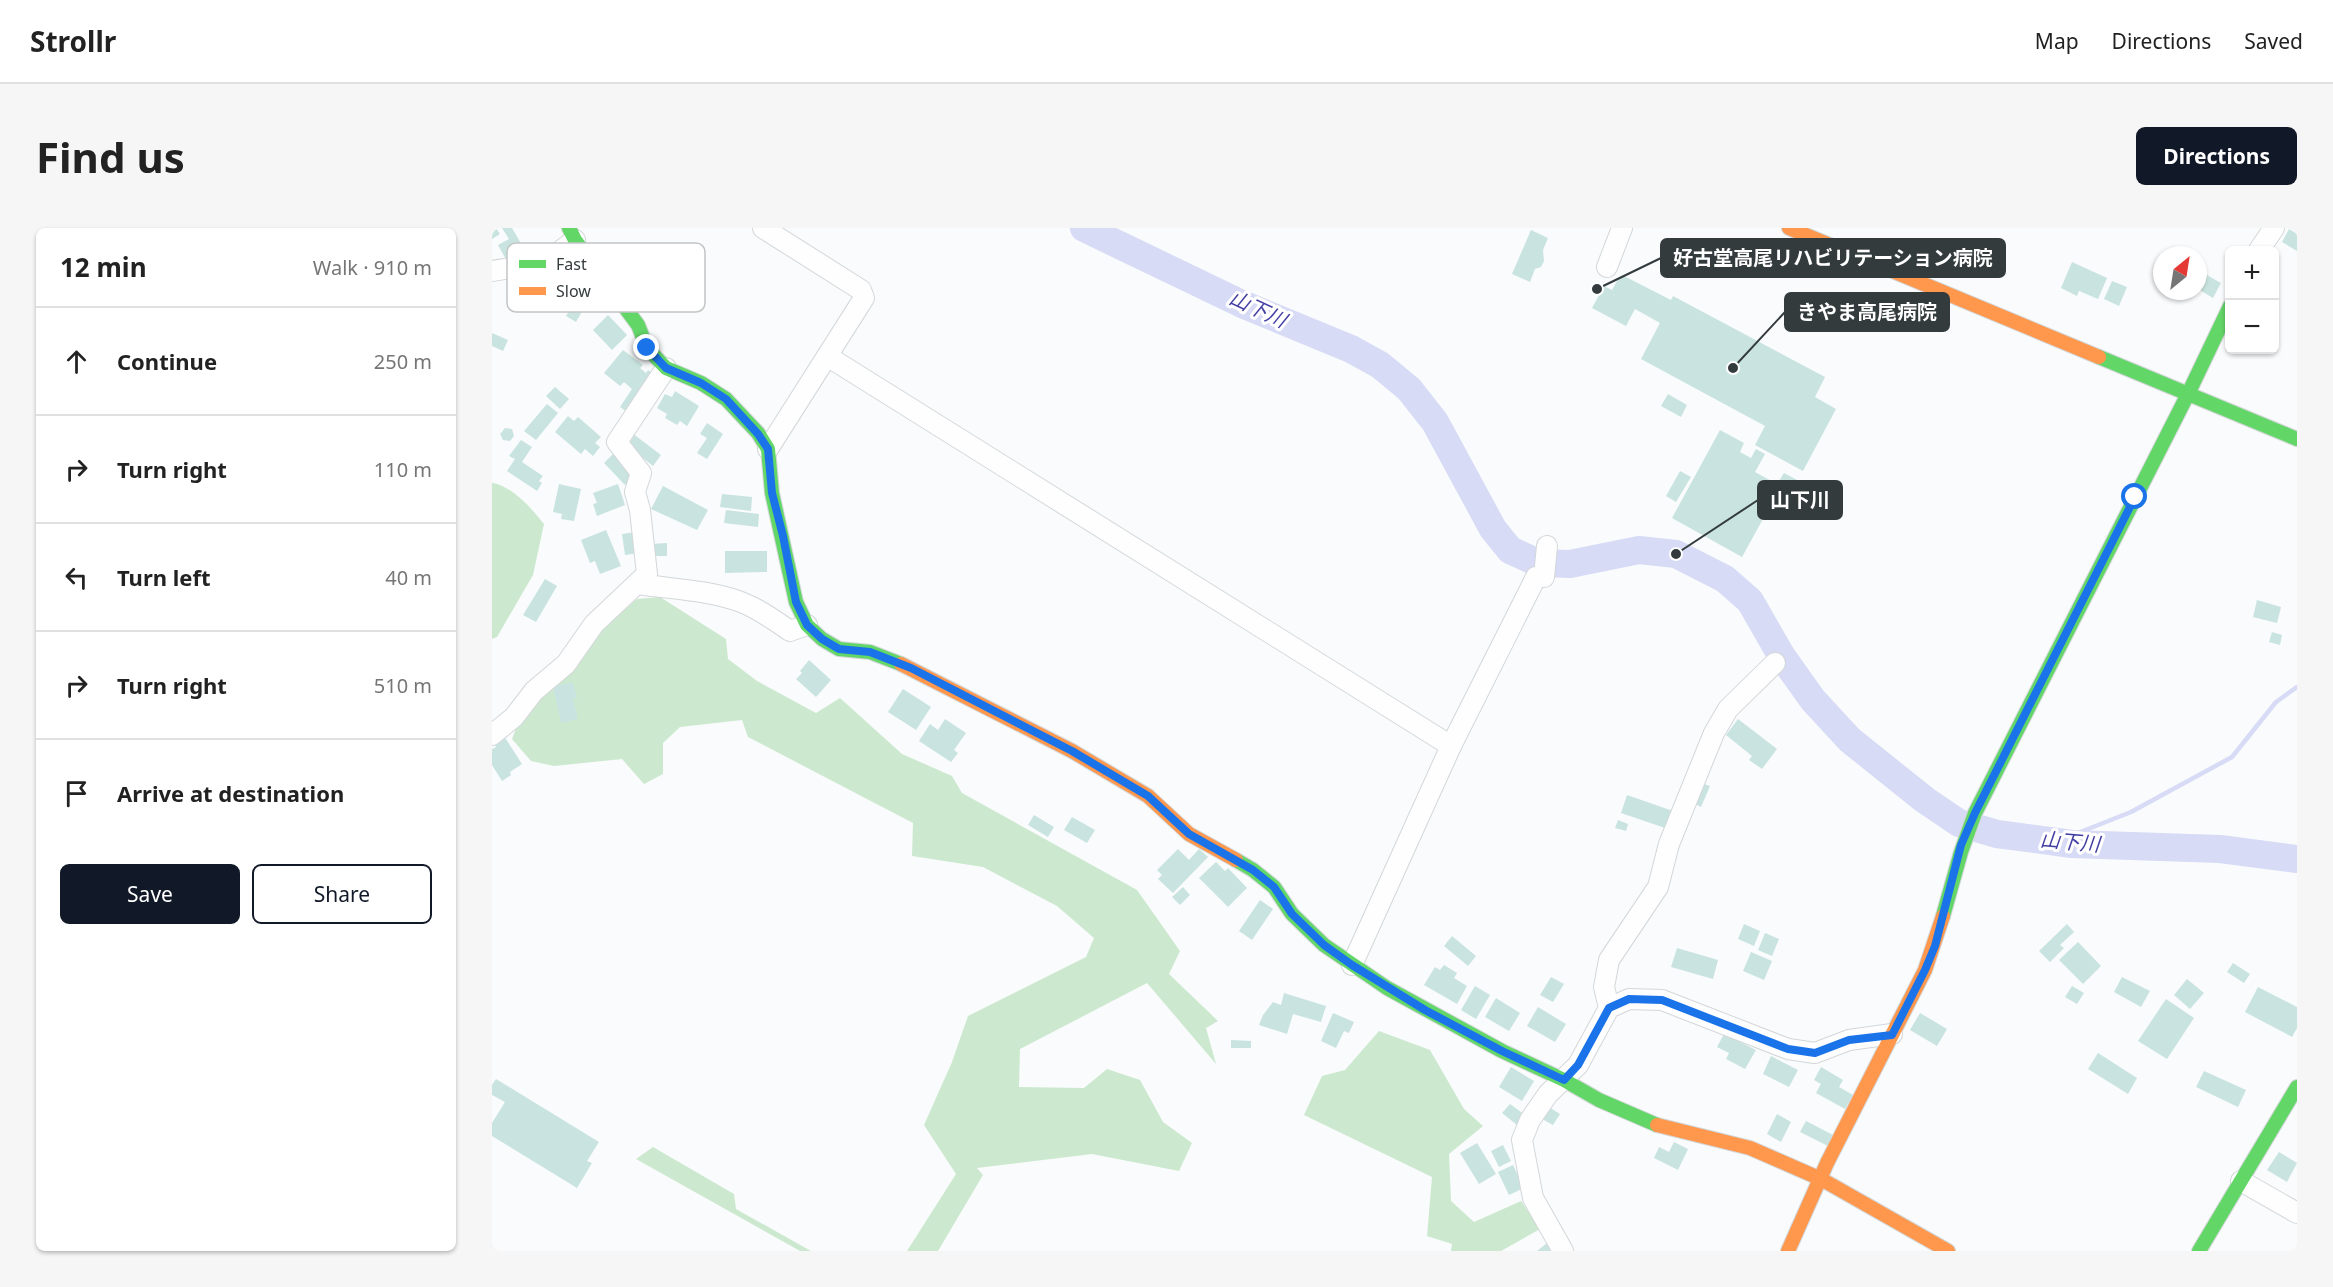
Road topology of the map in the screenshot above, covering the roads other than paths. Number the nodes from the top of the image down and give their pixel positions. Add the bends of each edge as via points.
1 (763, 228) edge
2 (1622, 228) edge
3 (1789, 228) edge
4 (2274, 228) edge
5 (2262, 246) edge
6 (1606, 267) dead end
7 (507, 269) edge
8 (492, 271) edge
9 (629, 312) edge
10 (2225, 314) edge
11 (827, 356) junction
12 (666, 368) junction
13 (2188, 392) junction
14 (2297, 439) edge
15 (768, 449) junction
16 (1547, 549) dead end
17 (638, 584) junction
18 (807, 625) junction
19 (1775, 663) dead end
20 (492, 735) edge
21 (1451, 746) junction
22 (1352, 965) junction
23 (1609, 1008) junction
24 (1892, 1035) junction
25 (1564, 1080) junction
26 (2294, 1099) edge
27 (1821, 1179) junction
28 (2241, 1181) junction
29 (2297, 1213) edge
30 (1563, 1251) edge
31 (1788, 1251) edge
32 (1948, 1251) edge
33 (2199, 1251) edge

1 - 11 street via 861,290 864,298
2 - 6 street
3 - 13 street
4 - 5 street
7 - 8 street
9 - 12 street via 647,348
10 - 13 street
11 - 15 street
11 - 21 street
12 - 15 street via 726,399
12 - 17 street via 617,442 641,472 635,492 646,574
13 - 14 street
13 - 24 street via 1975,813 1961,845 1935,946
15 - 18 street via 772,493 796,602
16 - 21 street via 1544,577 1536,578
17 - 18 street via 739,601 790,631
17 - 20 street via 594,624 566,664
18 - 22 street via 839,649 870,652 911,668 1072,751 1148,796 1189,834 1253,870 1274,887 1292,914
19 - 23 street via 1728,709 1714,734 1669,844 1658,887 1609,960 1604,987
21 - 22 street
22 - 25 street via 1444,1020
23 - 24 street via 1629,999 1662,1000 1788,1049 1815,1053 1849,1040
23 - 25 street via 1578,1065
24 - 27 street
25 - 27 street via 1659,1126 1750,1148
25 - 30 street via 1548,1094 1522,1140 1533,1198
26 - 28 street
27 - 31 street
27 - 32 street
28 - 29 street
28 - 33 street

